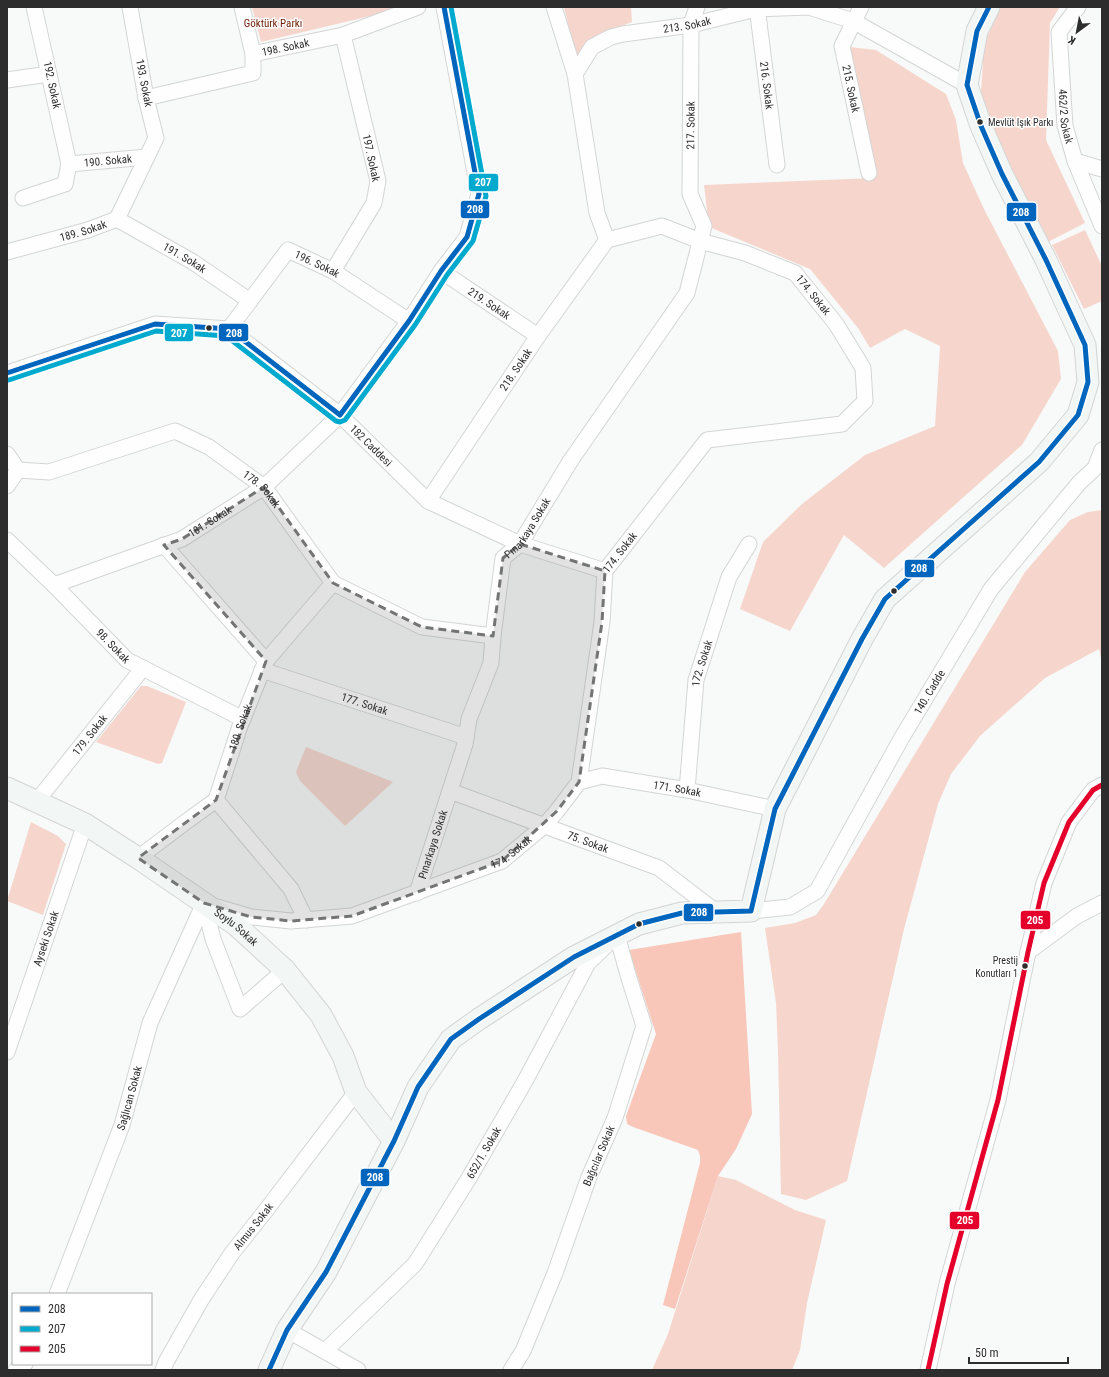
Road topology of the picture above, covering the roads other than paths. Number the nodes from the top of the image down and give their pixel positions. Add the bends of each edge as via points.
1 (34, 7) edge
2 (130, 7) edge
3 (242, 7) edge
4 (418, 7) edge
5 (444, 7) edge
6 (554, 7) edge
7 (697, 7) edge
8 (861, 7) edge
9 (989, 7) edge
10 (1078, 7) edge
11 (756, 8) edge
12 (853, 21) junction
13 (691, 24) junction
14 (343, 35) junction
15 (253, 54) junction
16 (49, 74) junction
17 (575, 74) junction
18 (7, 80) edge
19 (967, 85) junction
20 (146, 98) junction
21 (147, 157) junction
22 (1075, 161) junction
23 (69, 164) junction
24 (777, 165) dead end
25 (1102, 169) edge
26 (869, 173) dead end
27 (23, 198) dead end
28 (116, 219) junction
29 (1102, 226) edge
30 (607, 240) junction
31 (700, 241) junction
32 (7, 252) edge
33 (333, 271) junction
34 (441, 271) junction
35 (250, 301) junction
36 (409, 321) junction
37 (229, 329) junction
38 (538, 336) junction
39 (7, 374) edge
40 (340, 415) junction
41 (1102, 450) edge
42 (7, 454) edge
43 (1098, 469) edge
44 (18, 470) junction
45 (7, 486) edge
46 (264, 487) junction
47 (428, 501) junction
48 (7, 540) edge
49 (520, 544) junction
50 (749, 544) dead end
51 (164, 545) junction
52 (605, 571) junction
53 (333, 583) junction
54 (54, 585) junction
55 (493, 636) junction
56 (264, 666) junction
57 (143, 668) junction
58 (243, 719) junction
59 (466, 737) junction
60 (579, 782) junction
61 (1102, 784) edge
62 (7, 788) edge
63 (687, 790) junction
64 (450, 791) junction
65 (216, 800) junction
66 (36, 802) junction
67 (774, 809) junction
68 (85, 824) junction
69 (544, 826) junction
70 (138, 858) junction
71 (417, 892) junction
72 (204, 903) junction
73 (1102, 903) edge
74 (715, 911) junction
75 (751, 911) junction
76 (306, 920) junction
77 (617, 935) junction
78 (1028, 952) junction
79 (285, 970) junction
80 (7, 1052) edge
81 (356, 1092) junction
82 (394, 1141) junction
83 (57, 1293) edge
84 (287, 1330) junction
85 (324, 1351) junction
86 (164, 1370) edge
87 (269, 1370) edge
88 (358, 1370) edge
89 (511, 1370) edge
90 (928, 1370) edge

1 - 16 street, 192. Sokak
2 - 20 street, 193. Sokak
3 - 15 street
4 - 14 street, 198. Sokak
5 - 34 street, 181. Sokak via 479,194 467,237
6 - 17 street
7 - 13 street, 217. Sokak
8 - 12 street, 215. Sokak
9 - 19 street via 978,31
10 - 22 street, 462/2 Sokak via 1059,32 1065,126
11 - 12 street, 213. Sokak via 809,7
11 - 13 street, 213. Sokak
11 - 24 street, 216. Sokak
12 - 19 street, 213. Sokak
12 - 26 street, 215. Sokak via 842,46
13 - 17 street, 213. Sokak via 611,37 592,47
13 - 31 street, 217. Sokak via 690,194 704,226
14 - 15 street, 198. Sokak
14 - 33 street, 197. Sokak via 378,181 374,203
15 - 20 street, 198. Sokak via 253,73
16 - 18 street
16 - 23 street, 192. Sokak
17 - 30 street via 597,214
19 - 67 street via 1002,174 1046,260 1085,345 1088,382 1078,415 1039,462 885,599
20 - 21 street, 193. Sokak via 156,138
21 - 23 street, 190. Sokak
21 - 28 street, 189. Sokak
22 - 25 street
22 - 29 street, 462/2 Sokak
23 - 27 street via 65,184
28 - 32 street, 189. Sokak via 88,230
28 - 35 street, 191. Sokak via 193,262
30 - 31 street, 174. Sokak via 662,226
30 - 38 street, 218. Sokak
31 - 49 street, Pınarkaya Sokak via 687,293 571,460
31 - 52 street, 174. Sokak via 745,253 795,273 836,324 863,368 865,401 842,424 707,440
33 - 35 street, 196. Sokak via 288,250
33 - 36 street, 196. Sokak
34 - 36 street, 181. Sokak
34 - 38 street, 219. Sokak
35 - 37 street, 196. Sokak
36 - 40 street, 181. Sokak
37 - 39 street via 155,324
37 - 40 street, 182 Caddesi
38 - 47 street, 218. Sokak
40 - 46 street, 181. Sokak
40 - 47 street, 182 Caddesi
41 - 43 street, 140. Cadde
42 - 44 street
43 - 75 street, 140. Cadde via 1079,484 991,589 901,739 817,891 790,907
44 - 45 street
44 - 46 street, 178. Sokak via 50,472 175,431 209,447
46 - 51 street, 181. Sokak via 182,538
46 - 53 street, 178. Sokak
47 - 49 street, 182 Caddesi
48 - 54 street, 98. Sokak
49 - 52 street, 182 Caddesi
49 - 55 street, Pınarkaya Sokak via 503,558
50 - 63 street, 172. Sokak via 729,577 696,680
51 - 54 street, 181. Sokak
51 - 56 street
52 - 60 street, 174. Sokak via 602,622
53 - 55 street, 178. Sokak via 422,626
53 - 56 street, 180. Sokak
54 - 57 street, 98. Sokak via 127,660
55 - 59 street, Pınarkaya Sokak via 492,663 469,719
56 - 58 street, 180. Sokak
56 - 59 street, 177. Sokak
57 - 58 street, 98. Sokak
57 - 66 street, 179. Sokak
58 - 65 street, 180. Sokak
59 - 64 street, Pınarkaya Sokak
60 - 63 street, 171. Sokak via 602,776
60 - 69 street, 174. Sokak
61 - 78 street via 1093,790 1069,822 1044,883
62 - 66 street, Soylu Sokak
63 - 67 street, 171. Sokak
64 - 69 street, 75. Sokak
64 - 71 street, Pınarkaya Sokak
65 - 70 street
65 - 76 street via 291,889
66 - 68 street, Soylu Sokak
67 - 75 street
68 - 70 street, Soylu Sokak
68 - 80 street, Ayseki Sokak
69 - 71 street, 174. Sokak via 502,861
69 - 74 street, 75. Sokak via 659,868
70 - 72 street, Soylu Sokak
71 - 76 street, 174. Sokak via 352,916
72 - 76 street, 174. Sokak via 251,917
72 - 79 street, Soylu Sokak via 236,925
72 - 79 street via 213,939 240,1009
72 - 83 street, Sağlıcan Sokak via 150,1023 122,1124
73 - 78 street via 1077,916
74 - 75 street
74 - 77 street via 682,913 639,924
77 - 82 street via 574,957 451,1039 418,1087
77 - 85 street, 652/1. Sokak via 588,963 470,1178 415,1264
77 - 89 street, Bağcılar Sokak via 644,1026 615,1118 589,1177 555,1273 523,1351
78 - 90 street via 998,1100 947,1284
79 - 81 street, Soylu Sokak via 321,1015 342,1056
81 - 82 street, Soylu Sokak
81 - 86 street, Almus Sokak via 232,1253 201,1300
82 - 84 street via 326,1272
84 - 85 street
84 - 87 street
85 - 88 street

